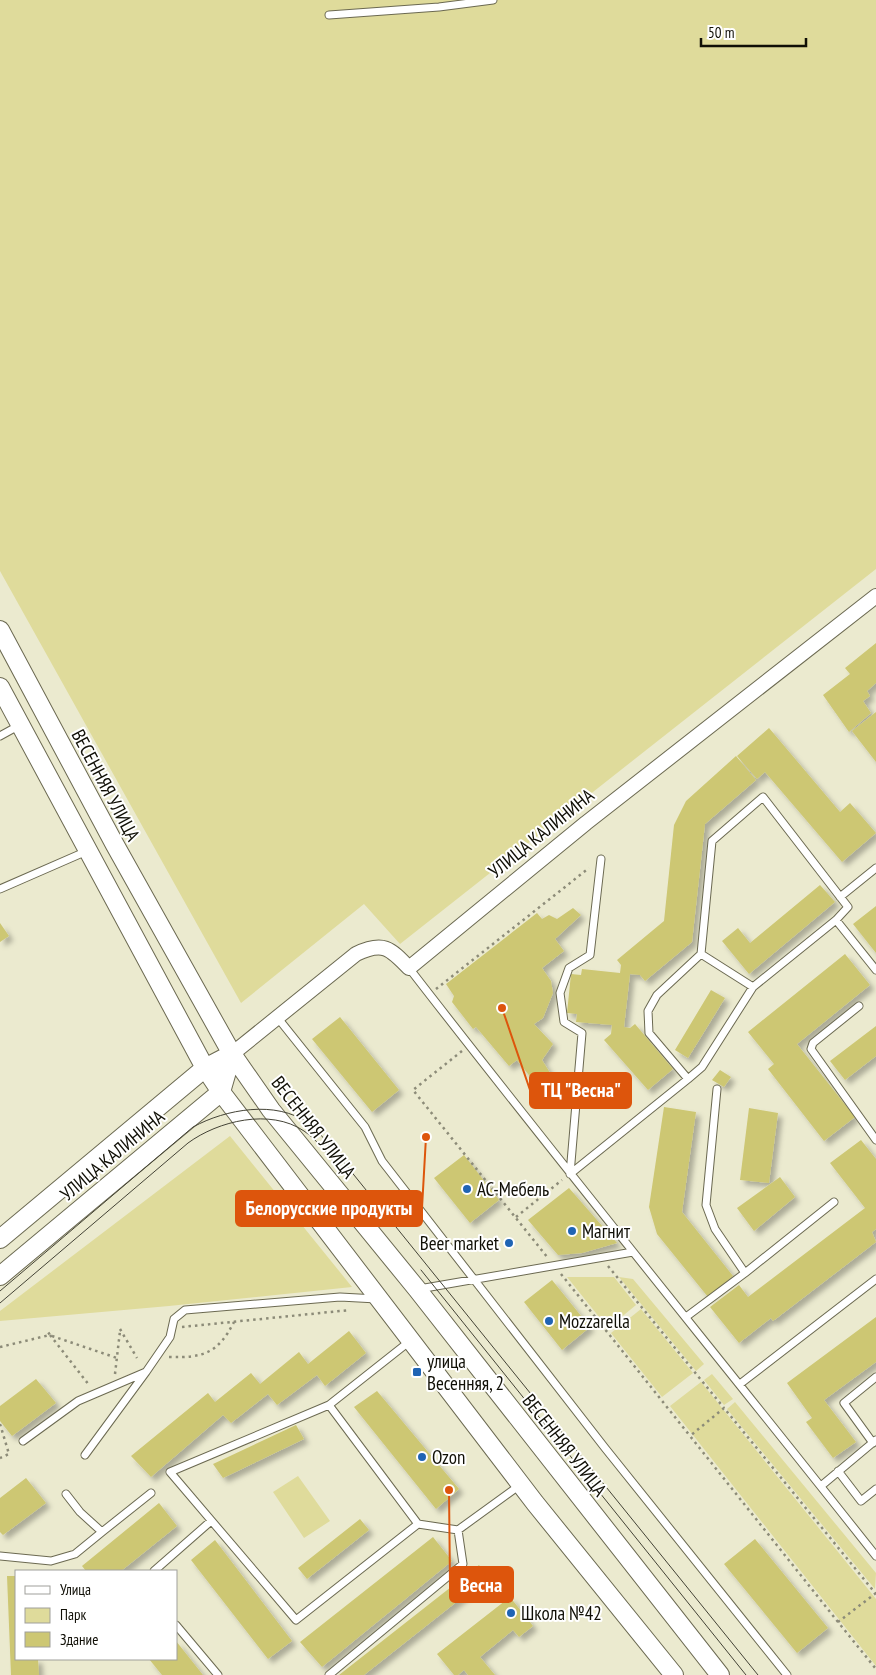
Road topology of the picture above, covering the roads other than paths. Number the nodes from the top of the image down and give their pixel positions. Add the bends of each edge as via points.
1 (493, 0) edge
2 (329, 15) dead end
3 (876, 596) edge
4 (0, 630) edge
5 (0, 687) edge
6 (20, 725) junction
7 (0, 736) edge
8 (87, 851) junction
9 (601, 859) road end
10 (876, 868) edge
11 (0, 889) edge
12 (840, 896) junction
13 (836, 920) junction
14 (701, 954) junction
15 (409, 968) junction
16 (876, 970) edge
17 (752, 987) junction
18 (859, 1006) dead end
19 (277, 1017) junction
20 (232, 1054) junction
21 (205, 1068) junction
22 (688, 1079) junction
23 (717, 1089) dead end
24 (221, 1092) junction
25 (876, 1140) edge
26 (570, 1174) junction
27 (834, 1202) dead end
28 (0, 1239) edge
29 (633, 1252) junction
30 (745, 1273) junction
31 (0, 1276) edge
32 (876, 1279) edge
33 (475, 1281) junction
34 (417, 1289) junction
35 (377, 1299) junction
36 (686, 1317) junction
37 (410, 1341) junction
38 (146, 1372) junction
39 (876, 1377) edge
40 (740, 1384) junction
41 (329, 1405) junction
42 (23, 1441) dead end
43 (875, 1441) edge
44 (85, 1455) dead end
45 (838, 1471) junction
46 (522, 1484) junction
47 (821, 1486) junction
48 (876, 1489) edge
49 (151, 1493) dead end
50 (66, 1494) dead end
51 (211, 1521) junction
52 (418, 1524) junction
53 (458, 1530) junction
54 (102, 1532) junction
55 (0, 1556) edge
56 (876, 1556) edge
57 (155, 1570) edge
58 (178, 1627) edge
59 (218, 1675) edge
60 (329, 1675) edge
61 (674, 1675) edge
62 (720, 1675) edge
63 (787, 1675) edge

1 - 2 lane
3 - 15 street, УЛИЦА КАЛИНИНА via 586,823
4 - 20 street, ВЕСЕННЯЯ УЛИЦА via 115,846
5 - 6 street
6 - 7 lane
6 - 8 street
8 - 11 lane
8 - 21 street
9 - 26 lane via 590,955 569,968 560,993 564,1022 582,1032
10 - 12 lane
12 - 13 lane via 848,907
12 - 14 lane via 763,797 712,840
13 - 16 lane
13 - 17 lane
14 - 17 lane
14 - 22 lane via 657,996 648,1011 649,1032
15 - 19 street, УЛИЦА КАЛИНИНА via 391,949 372,946 356,954
15 - 26 lane
17 - 22 lane via 702,1067
18 - 25 lane via 813,1043 811,1049
19 - 20 street, УЛИЦА КАЛИНИНА
19 - 33 lane via 365,1128 382,1161
20 - 21 street, УЛИЦА КАЛИНИНА
20 - 24 street
20 - 34 street, ВЕСЕННЯЯ УЛИЦА via 275,1116
21 - 24 street
21 - 28 street, УЛИЦА КАЛИНИНА
22 - 26 lane
23 - 30 lane via 706,1205 715,1229
24 - 31 street, УЛИЦА КАЛИНИНА
24 - 35 street
26 - 29 lane
27 - 30 lane
29 - 33 lane
29 - 36 lane
30 - 36 lane
32 - 40 lane
33 - 34 lane
33 - 63 lane
34 - 62 street, ВЕСЕННЯЯ УЛИЦА
35 - 37 street
35 - 38 lane via 340,1296 185,1310 174,1319 170,1337
36 - 40 lane
37 - 41 lane
37 - 46 street
38 - 42 lane via 78,1401
38 - 44 lane
39 - 43 lane via 844,1403
40 - 47 lane
41 - 51 lane via 170,1472
41 - 52 lane
43 - 45 lane
45 - 47 lane
45 - 48 lane via 862,1501
46 - 53 lane
46 - 61 street
47 - 56 lane
49 - 54 lane
50 - 54 lane
51 - 52 lane via 296,1620
51 - 57 lane
52 - 53 lane
53 - 60 lane via 463,1564
54 - 55 lane via 75,1554 51,1561
58 - 59 lane

